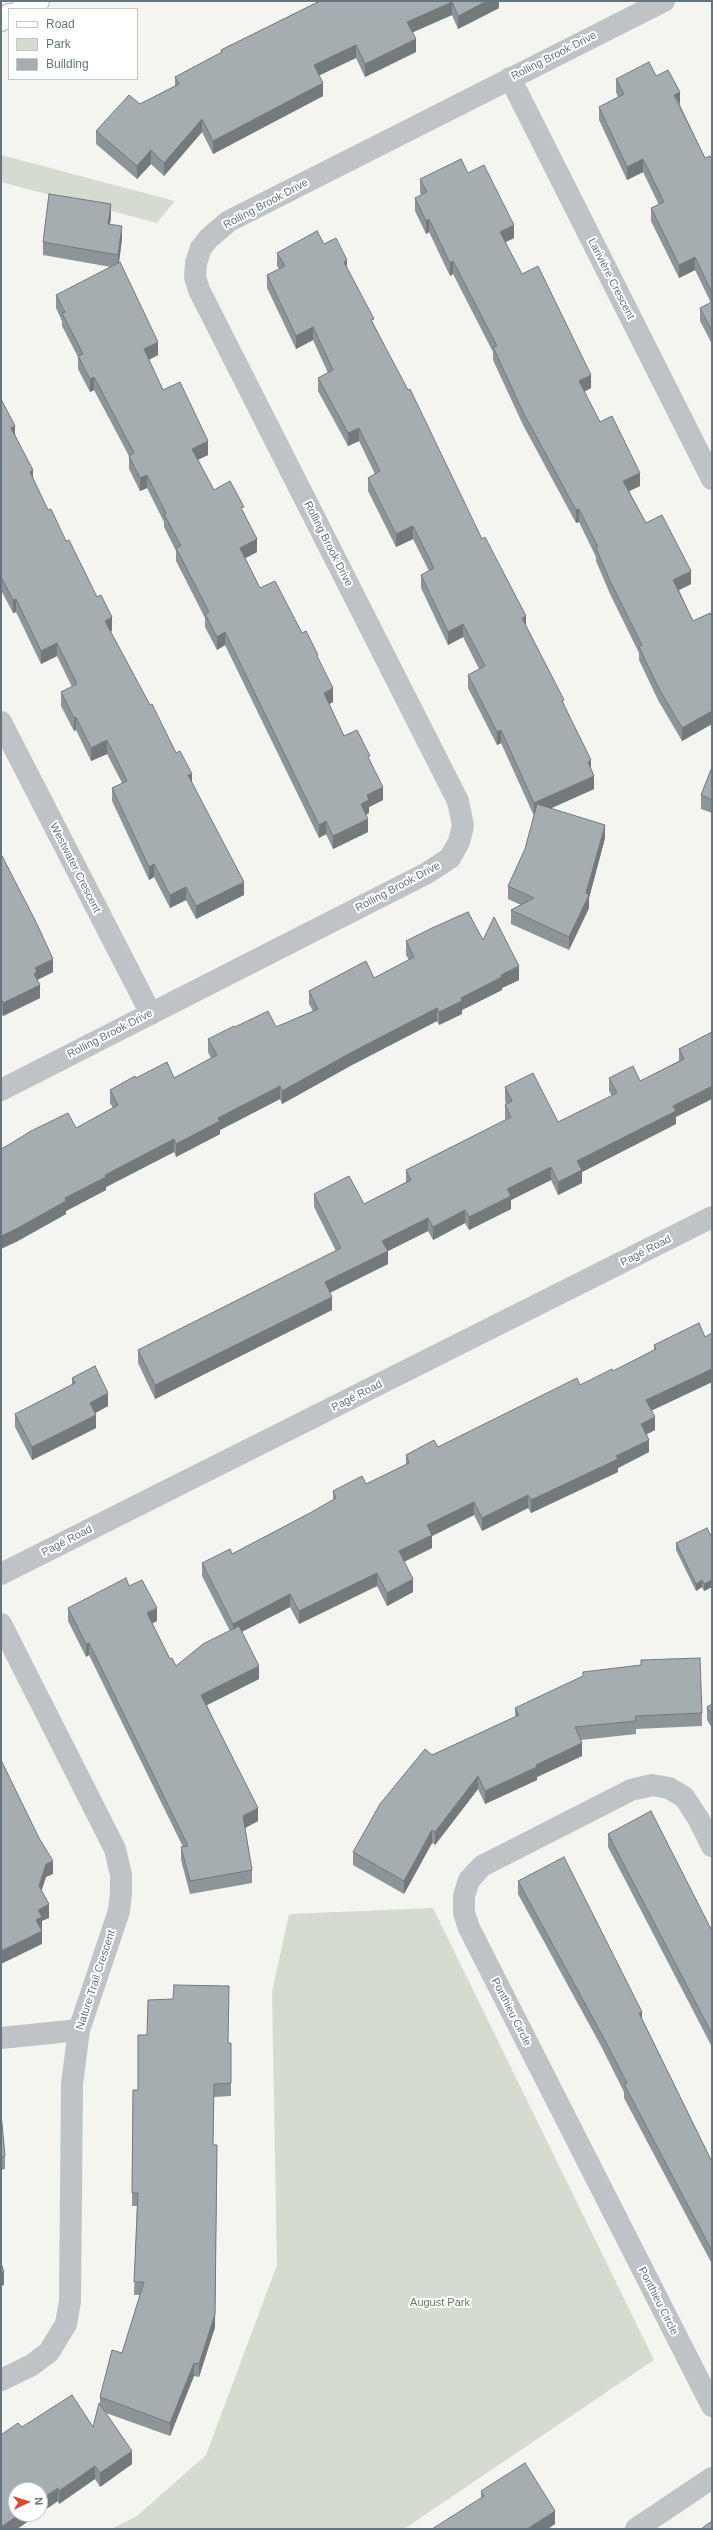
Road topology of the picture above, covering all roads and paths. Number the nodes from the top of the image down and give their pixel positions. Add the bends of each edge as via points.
1 (38, 1) edge
2 (664, 1) edge
3 (24, 8) edge
4 (510, 78) junction
5 (712, 479) edge
6 (1, 722) edge
7 (151, 1014) junction
8 (1, 1090) edge
9 (712, 1217) edge
10 (1, 1574) edge
11 (1, 1624) edge
12 (712, 1846) edge
13 (79, 2030) junction
14 (1, 2038) edge
15 (1, 2380) edge
16 (712, 2406) edge
17 (712, 2478) edge
18 (636, 2529) edge

1 - 3 main road
2 - 4 street, Rolling Brook Drive
4 - 5 street, Larivière Crescent
4 - 7 street, Rolling Brook Drive via 229,221 201,248 195,270 199,290 458,801 464,826 450,858 427,873
6 - 7 street, Westwater Crescent
7 - 8 street, Rolling Brook Drive
9 - 10 street, Pagé Road
11 - 13 street, Nature Trail Crescent via 115,1849 121,1875 119,1911
12 - 16 street, Ponthieu Circle via 684,1797 669,1788 652,1785 631,1790 482,1866 469,1880 464,1896 464,1913 469,1928
13 - 14 street
13 - 15 street, Nature Trail Crescent via 72,2084 70,2301 66,2324 49,2352 32,2365
17 - 18 street

